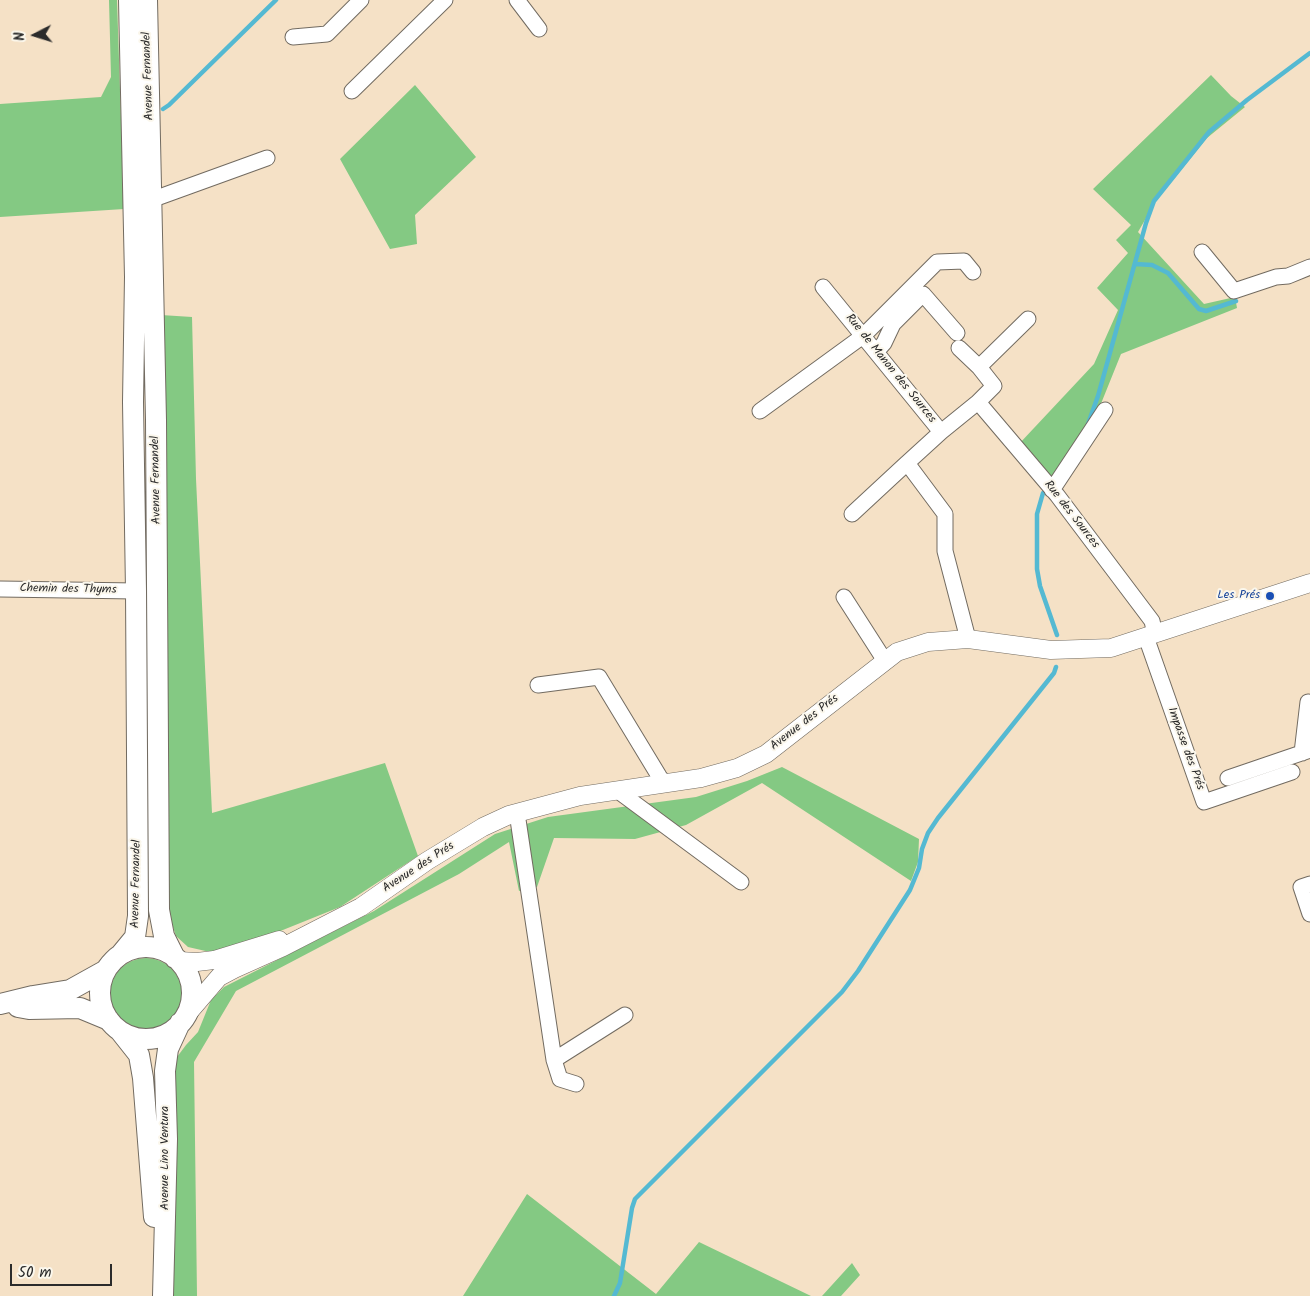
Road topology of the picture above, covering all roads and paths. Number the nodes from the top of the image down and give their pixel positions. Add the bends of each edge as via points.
1 (129, 0) edge
2 (147, 0) edge
3 (361, 0) edge
4 (445, 0) edge
5 (516, 0) edge
6 (539, 30) dead end
7 (293, 37) dead end
8 (352, 91) dead end
9 (267, 158) dead end
10 (151, 200) junction
11 (1202, 252) dead end
12 (1310, 267) edge
13 (974, 272) dead end
14 (823, 287) dead end
15 (1028, 319) dead end
16 (863, 336) junction
17 (876, 352) junction
18 (979, 367) junction
19 (978, 402) junction
20 (1105, 410) dead end
21 (760, 411) dead end
22 (941, 432) junction
23 (907, 463) junction
24 (1052, 490) junction
25 (852, 514) dead end
26 (1310, 582) edge
27 (0, 588) edge
28 (136, 591) junction
29 (844, 597) dead end
30 (1150, 636) junction
31 (968, 638) junction
32 (885, 661) junction
33 (538, 685) dead end
34 (1308, 702) dead end
35 (1306, 752) edge
36 (1292, 772) dead end
37 (1228, 778) dead end
38 (665, 784) junction
39 (618, 791) junction
40 (517, 813) junction
41 (741, 882) dead end
42 (1310, 884) edge
43 (1310, 914) edge
44 (314, 932) junction
45 (121, 954) junction
46 (177, 960) junction
47 (106, 970) junction
48 (0, 1004) edge
49 (625, 1015) dead end
50 (182, 1021) junction
51 (115, 1025) junction
52 (554, 1060) junction
53 (576, 1084) dead end
54 (162, 1296) edge

1 - 28 main road, Avenue Fernandel via 135,277
2 - 10 main road, Avenue Fernandel
3 - 7 street via 327,34
4 - 8 street
5 - 6 street
9 - 10 street
10 - 46 main road, Avenue Fernandel via 158,552 159,910 164,936
11 - 12 street via 1234,291
13 - 16 street via 964,261 937,262
14 - 16 street, Rue de Manon des Sources
15 - 18 street
16 - 17 street, Rue de Manon des Sources
16 - 21 street
17 - 18 street via 893,324 923,294
17 - 22 street, Rue de Manon des Sources
18 - 19 street via 994,386
19 - 22 street
19 - 24 street, Rue des Sources
20 - 24 street
22 - 23 street, Rue de Manon des Sources
23 - 25 street, Rue de Manon des Sources
23 - 31 street via 945,514 945,551
24 - 30 street, Rue des Sources via 1152,621
26 - 30 street, Avenue des Prés
27 - 28 street, Chemin des Thyms
28 - 45 main road, Avenue Fernandel via 138,916 134,937
29 - 32 street
30 - 31 street, Avenue des Prés via 1111,648 1051,650
30 - 36 street, Impasse des Prés via 1204,802
31 - 32 street, Avenue des Prés via 928,642 897,652
32 - 38 street, Avenue des Prés via 766,754 737,768
33 - 38 street via 599,677
34 - 35 street
35 - 37 street
38 - 39 street, Avenue des Prés
39 - 40 street, Avenue des Prés via 580,796
39 - 41 street
40 - 44 street, Avenue des Prés via 483,827 361,906
40 - 52 street
42 - 43 street via 1301,887
44 - 46 street, Avenue des Prés via 214,960
44 - 50 street, Avenue des Prés via 219,977
45 - 46 main road via 149,947 163,950
45 - 47 main road
46 - 50 main road via 188,974 191,990 190,1005
47 - 48 main road via 70,990
47 - 51 main road via 100,995 103,1008
48 - 51 main road via 29,1009 80,1008
49 - 52 street
50 - 51 main road via 170,1032 152,1038 132,1036
50 - 54 main road, Avenue Lino Ventura via 168,1048 165,1071 167,1139
51 - 54 main road, Avenue Lino Ventura via 139,1055 143,1078
52 - 53 street via 560,1078

